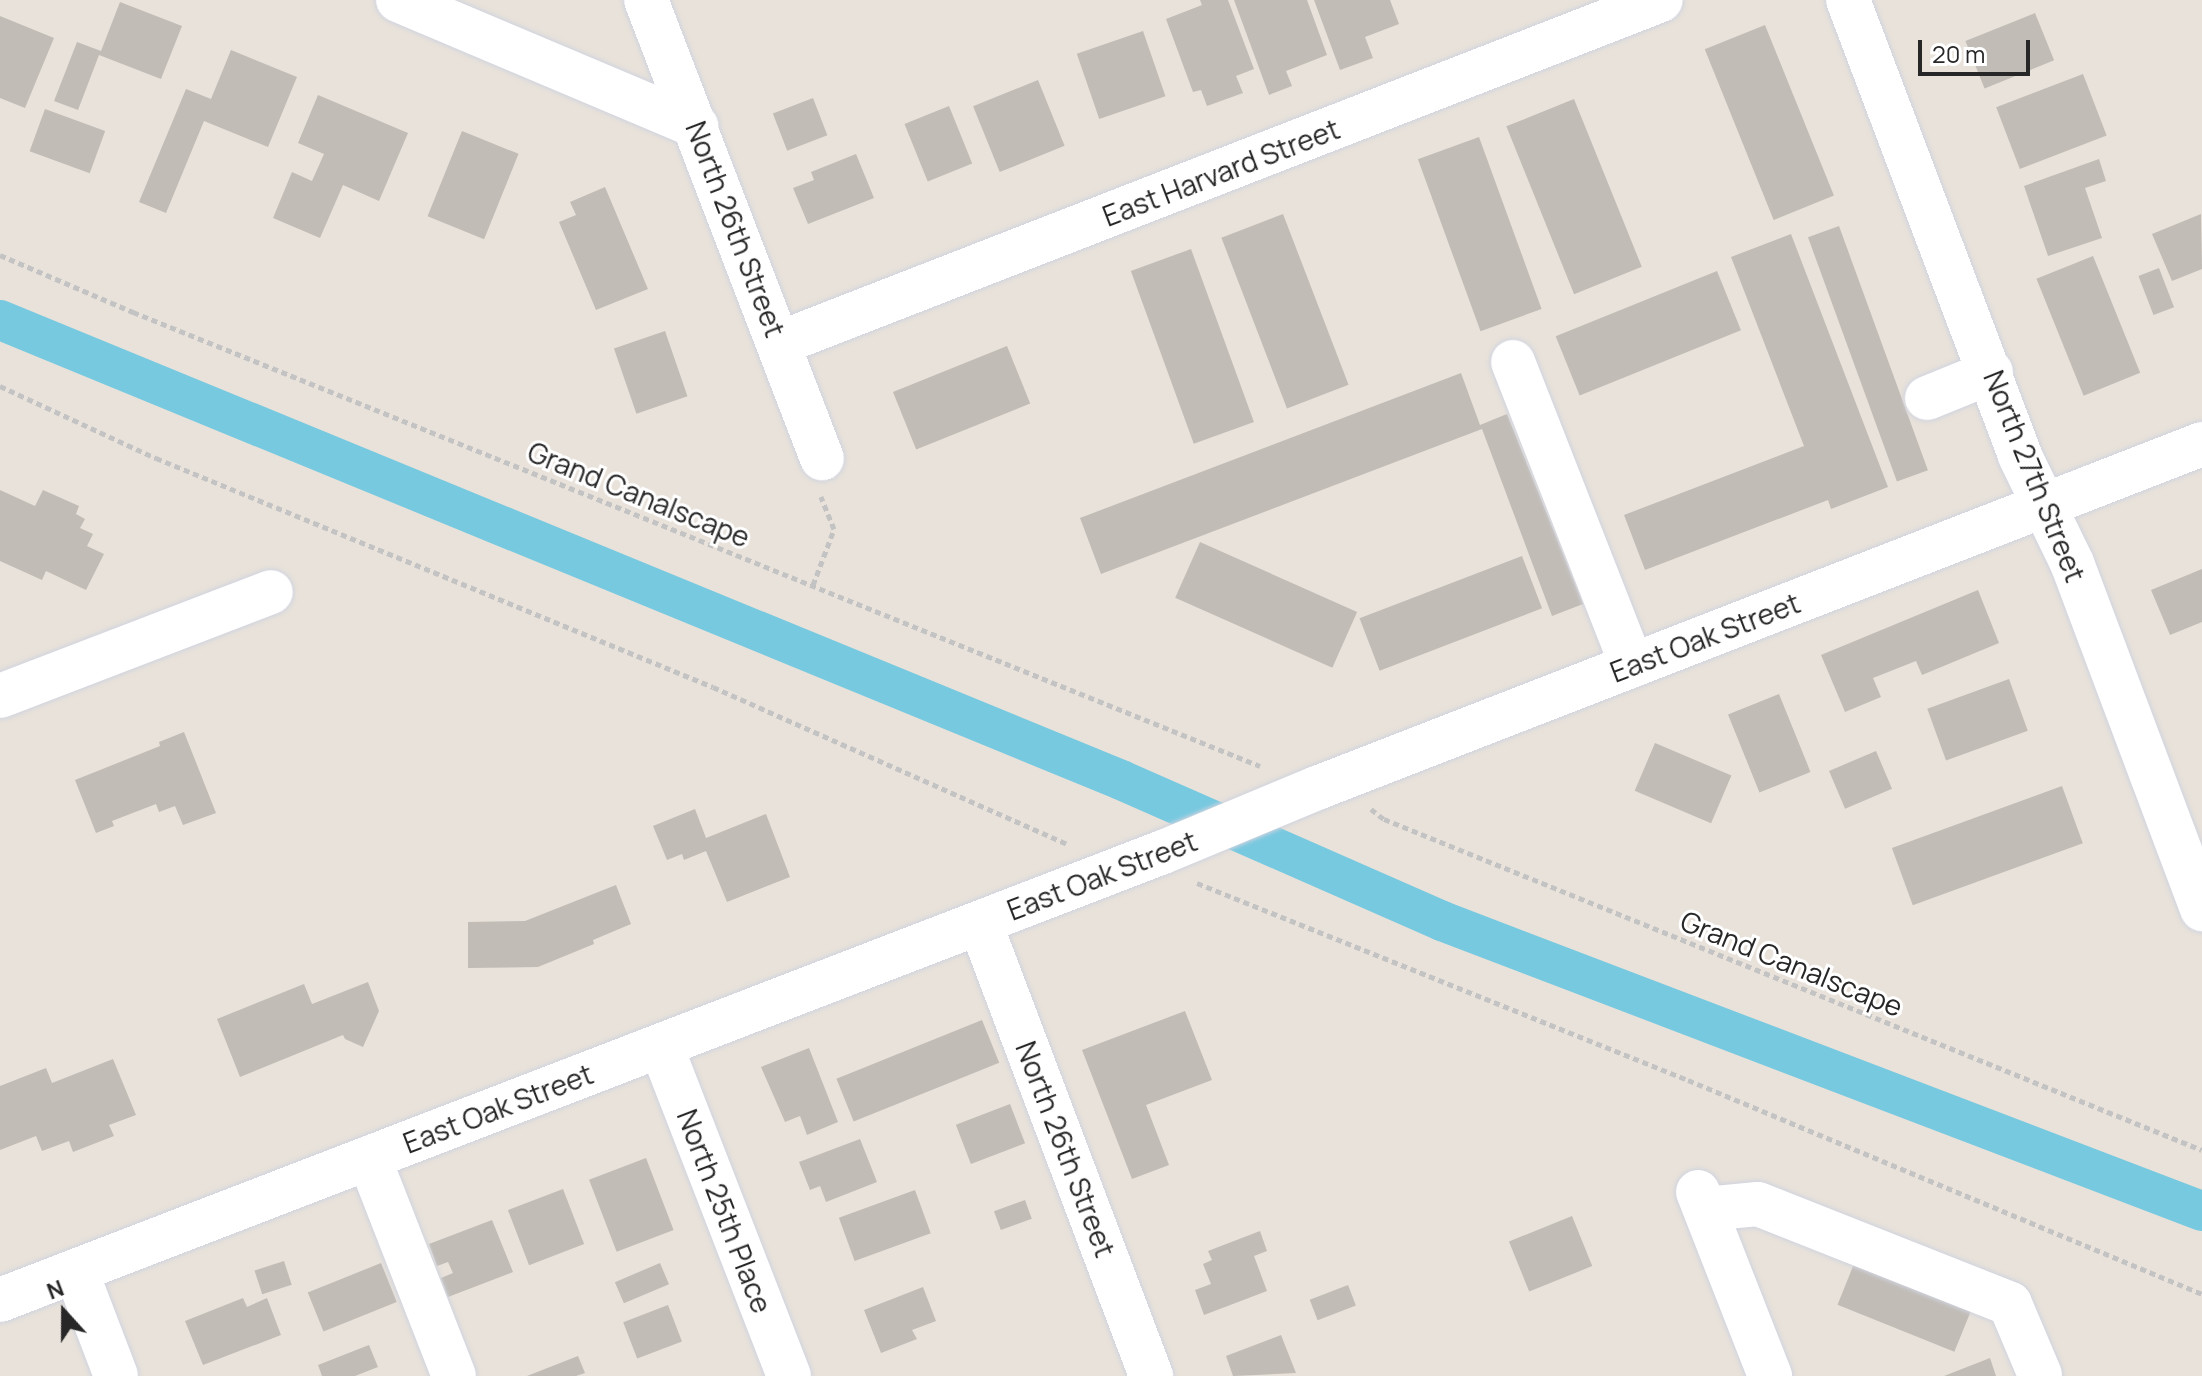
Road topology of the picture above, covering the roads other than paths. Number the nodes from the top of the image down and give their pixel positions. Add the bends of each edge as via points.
1 (398, 0) edge
2 (646, 0) edge
3 (1661, 0) edge
4 (1848, 0) edge
5 (697, 126) junction
6 (780, 343) junction
7 (1513, 362) dead end
8 (1991, 372) junction
9 (1927, 398) dead end
10 (2202, 444) edge
11 (822, 458) dead end
12 (2044, 505) junction
13 (271, 592) dead end
14 (1632, 666) junction
15 (0, 696) edge
16 (2202, 909) edge
17 (980, 923) junction
18 (661, 1046) junction
19 (369, 1158) junction
20 (76, 1271) junction
21 (0, 1300) edge
22 (2040, 1375) edge
23 (116, 1376) edge
24 (454, 1376) edge
25 (789, 1376) edge
26 (1151, 1376) edge
27 (1770, 1376) edge

1 - 5 street
2 - 5 street, North 26th Street
3 - 6 street, East Harvard Street
4 - 8 street, North 27th Street
5 - 6 street, North 26th Street
6 - 11 street, North 26th Street
7 - 14 street
8 - 9 street
8 - 12 street, North 27th Street via 2020,456
10 - 12 street, East Oak Street
12 - 14 street, East Oak Street
12 - 16 street, North 27th Street via 2072,563
13 - 15 street
14 - 17 street, East Oak Street via 1275,784 1174,866
17 - 18 street, East Oak Street
17 - 26 street, North 26th Street
18 - 19 street, East Oak Street
18 - 25 street, North 25th Place
19 - 20 street, East Oak Street
19 - 24 street
20 - 21 street, East Oak Street
20 - 23 street
22 - 27 street via 2010,1304 1758,1204 1702,1200

